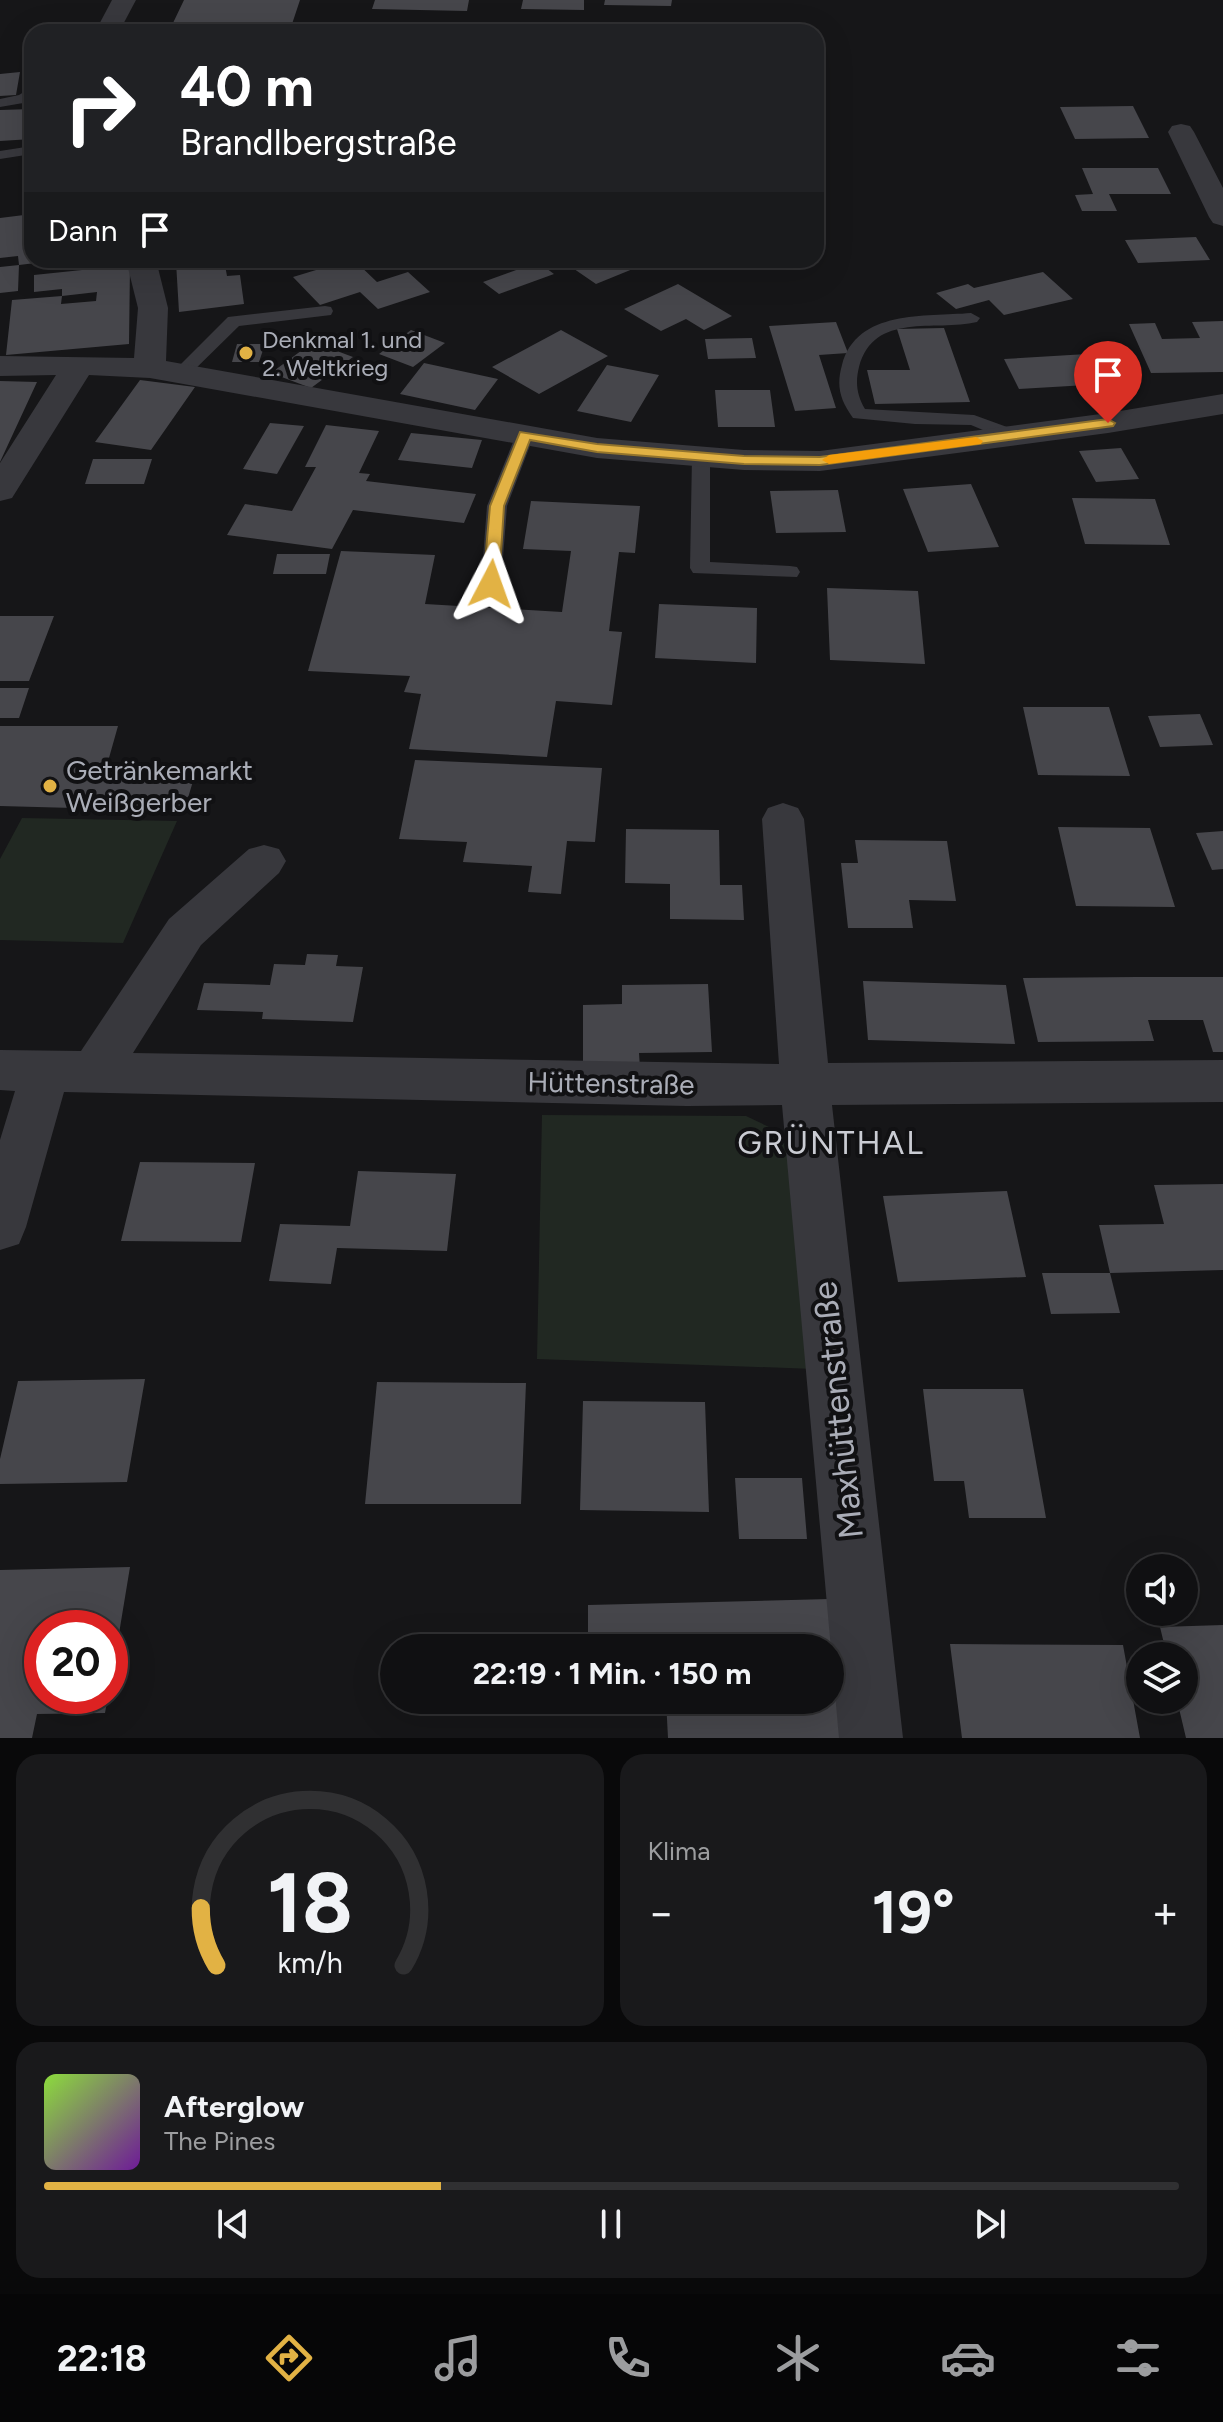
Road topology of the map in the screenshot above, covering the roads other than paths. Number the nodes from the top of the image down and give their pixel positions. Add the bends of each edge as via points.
1 (124, 0) edge
2 (111, 24) edge
3 (24, 99) edge
4 (0, 103) edge
5 (1181, 132) dead end
6 (24, 151) edge
7 (0, 155) edge
8 (1222, 213) edge
9 (143, 268) edge
10 (325, 311) dead end
11 (971, 318) dead end
12 (79, 365) junction
13 (0, 366) edge
14 (165, 371) junction
15 (1223, 404) edge
16 (525, 435) junction
17 (1014, 436) junction
18 (701, 456) junction
19 (0, 490) edge
20 (790, 572) dead end
21 (491, 584) dead end
22 (783, 819) dead end
23 (264, 861) dead end
24 (46, 1071) edge
25 (1223, 1081) edge
26 (805, 1083) junction
27 (0, 1227) edge
28 (871, 1738) edge

1 - 2 street
3 - 4 lane
5 - 8 street
6 - 7 lane
9 - 14 street
10 - 14 lane via 234,321
11 - 17 lane via 906,323 878,331 857,345 847,376 849,400 859,414 974,420
12 - 13 street
12 - 14 street
12 - 19 street
14 - 16 street
15 - 17 street
16 - 18 street via 597,448
16 - 21 lane via 497,506
17 - 18 street via 820,461
18 - 20 lane via 700,568
22 - 26 street, Maxhüttenstraße
23 - 24 street
24 - 26 street, Hüttenstraße
24 - 27 street
25 - 26 street, Hüttenstraße
26 - 28 street, Maxhüttenstraße

